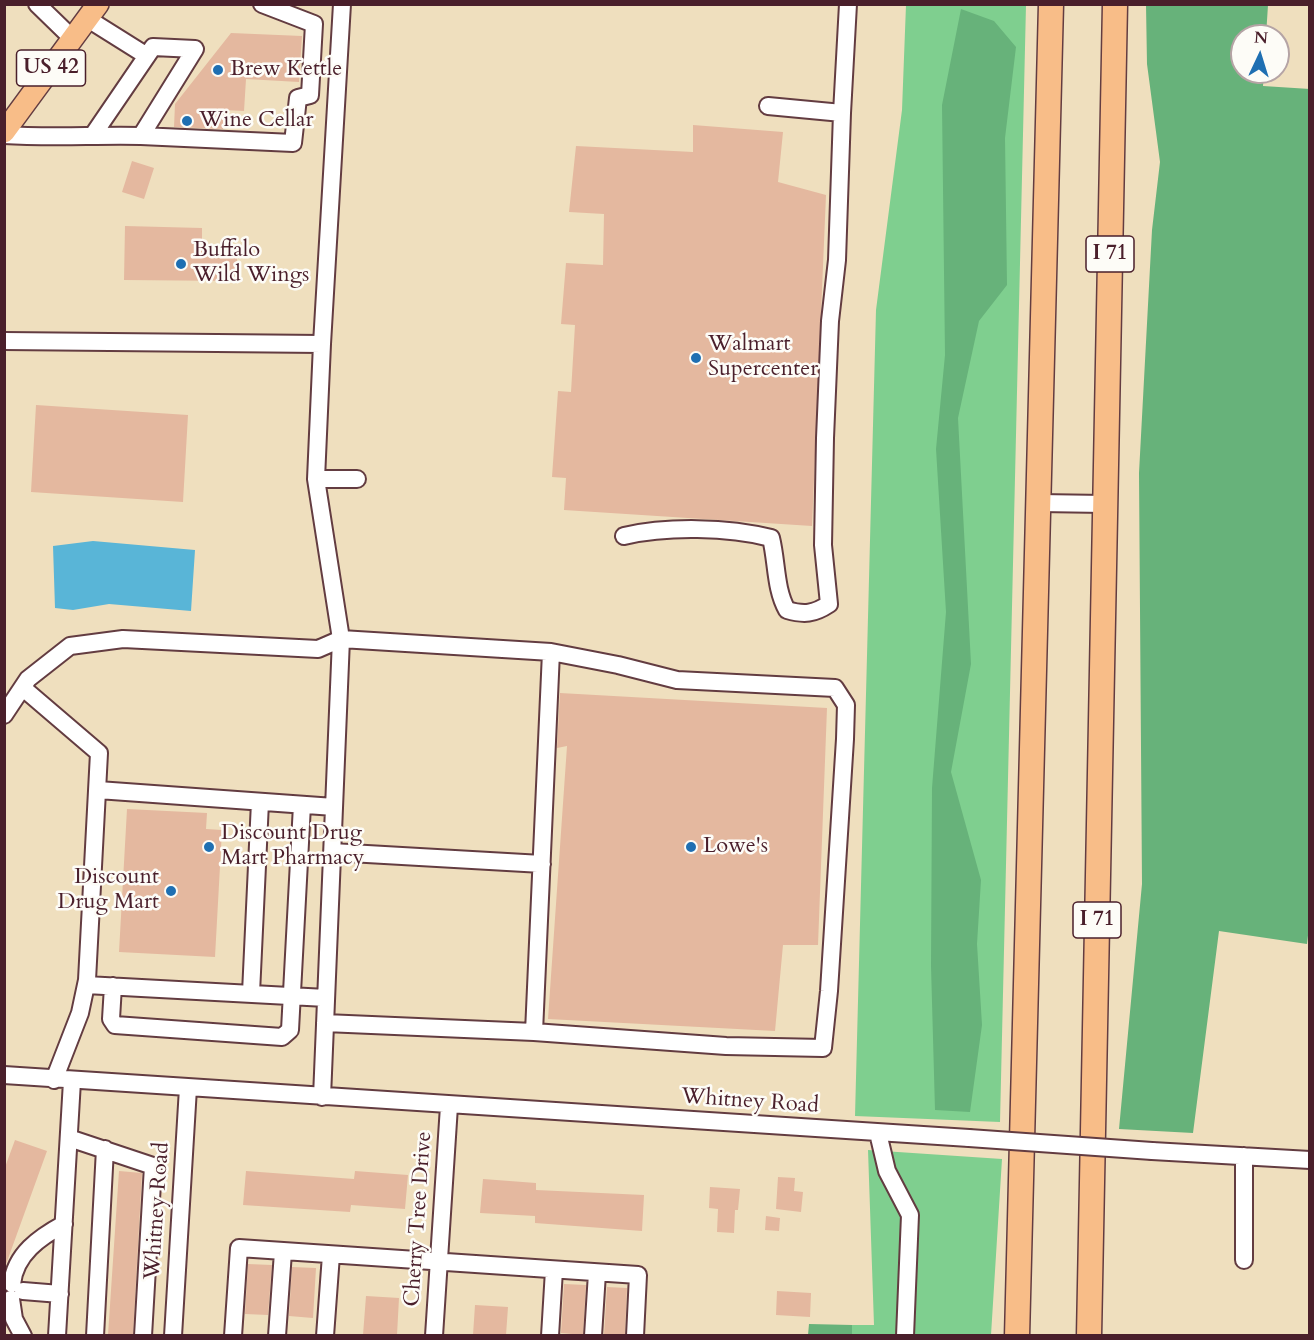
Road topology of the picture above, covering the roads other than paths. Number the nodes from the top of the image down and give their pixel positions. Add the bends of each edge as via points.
1 (37, 4) edge
2 (262, 4) edge
3 (342, 4) edge
4 (849, 4) edge
5 (1051, 4) edge
6 (1115, 4) edge
7 (90, 11) edge
8 (73, 39) junction
9 (147, 56) junction
10 (768, 106) dead end
11 (842, 113) junction
12 (8, 122) edge
13 (93, 135) junction
14 (141, 136) junction
15 (4, 341) edge
16 (322, 344) junction
17 (316, 479) junction
18 (357, 479) dead end
19 (1039, 503) junction
20 (1105, 504) junction
21 (624, 537) dead end
22 (340, 639) junction
23 (551, 652) junction
24 (22, 688) junction
25 (4, 715) edge
26 (98, 790) junction
27 (261, 802) junction
28 (302, 805) junction
29 (334, 807) junction
30 (332, 852) junction
31 (542, 864) junction
32 (86, 985) junction
33 (113, 986) junction
34 (251, 993) junction
35 (293, 995) junction
36 (326, 998) junction
37 (325, 1023) junction
38 (534, 1032) junction
39 (4, 1075) edge
40 (54, 1080) junction
41 (72, 1081) junction
42 (188, 1088) junction
43 (322, 1097) junction
44 (449, 1106) junction
45 (878, 1132) junction
46 (69, 1138) junction
47 (105, 1149) junction
48 (1244, 1156) junction
49 (1310, 1160) edge
50 (64, 1224) junction
51 (283, 1252) junction
52 (331, 1255) junction
53 (1244, 1260) dead end
54 (440, 1263) junction
55 (554, 1270) junction
56 (597, 1273) junction
57 (15, 1291) junction
58 (60, 1294) junction
59 (23, 1335) edge
60 (57, 1335) edge
61 (95, 1335) edge
62 (143, 1335) edge
63 (173, 1335) edge
64 (233, 1335) edge
65 (277, 1335) edge
66 (325, 1335) edge
67 (434, 1335) edge
68 (550, 1335) edge
69 (593, 1335) edge
70 (635, 1335) edge
71 (905, 1335) edge
72 (1017, 1335) edge
73 (1089, 1335) edge

1 - 8 street
2 - 14 street via 315,24 310,95 298,98 293,143
3 - 16 street
4 - 11 street
5 - 19 highway
6 - 20 highway, I 71
7 - 8 main road, US 42
7 - 9 street
8 - 12 main road, US 42
9 - 13 street
9 - 14 street via 153,47 195,49
10 - 11 street
11 - 21 street via 825,438 823,545 829,604 818,612 801,614 787,610 778,595 778,566 771,538 749,532 649,531
12 - 13 street via 62,138
13 - 14 street
15 - 16 street
16 - 17 street
17 - 18 street
17 - 22 street
19 - 20 street
19 - 72 highway
20 - 73 highway, I 71
22 - 23 street
22 - 24 street via 318,649 123,639 70,646
22 - 29 street
23 - 31 street
23 - 38 street via 677,680 835,688 846,705 843,783 823,1048 726,1046
24 - 25 street
24 - 26 street via 99,753
26 - 27 street
26 - 32 street
27 - 28 street
27 - 34 street
28 - 29 street
28 - 35 street
29 - 30 street
30 - 31 street
30 - 36 street
31 - 38 street
32 - 33 street
32 - 40 street via 80,1013
33 - 34 street
33 - 35 street via 114,1025 282,1037 290,1030
34 - 35 street
35 - 36 street
36 - 37 street
37 - 38 street
37 - 43 street
39 - 40 street, Whitney Road
40 - 41 street, Whitney Road
41 - 42 street, Whitney Road
41 - 46 street
42 - 43 street, Whitney Road
42 - 63 street, Whitney Road
43 - 44 street, Whitney Road
44 - 45 street, Whitney Road
44 - 54 street, Cherry Tree Drive
45 - 48 street, Whitney Road, bridge
45 - 71 street via 887,1171 910,1215
46 - 47 street
46 - 50 street
47 - 61 street
47 - 62 street via 153,1166
48 - 49 street, Whitney Road
48 - 53 street
50 - 57 street via 25,1252
50 - 58 street
51 - 52 street
51 - 64 street via 239,1248
51 - 65 street
52 - 54 street
52 - 66 street
54 - 55 street
54 - 67 street, Cherry Tree Drive
55 - 56 street
55 - 68 street
56 - 69 street
56 - 70 street via 638,1275
57 - 58 street
57 - 59 street via 14,1319
58 - 60 street

